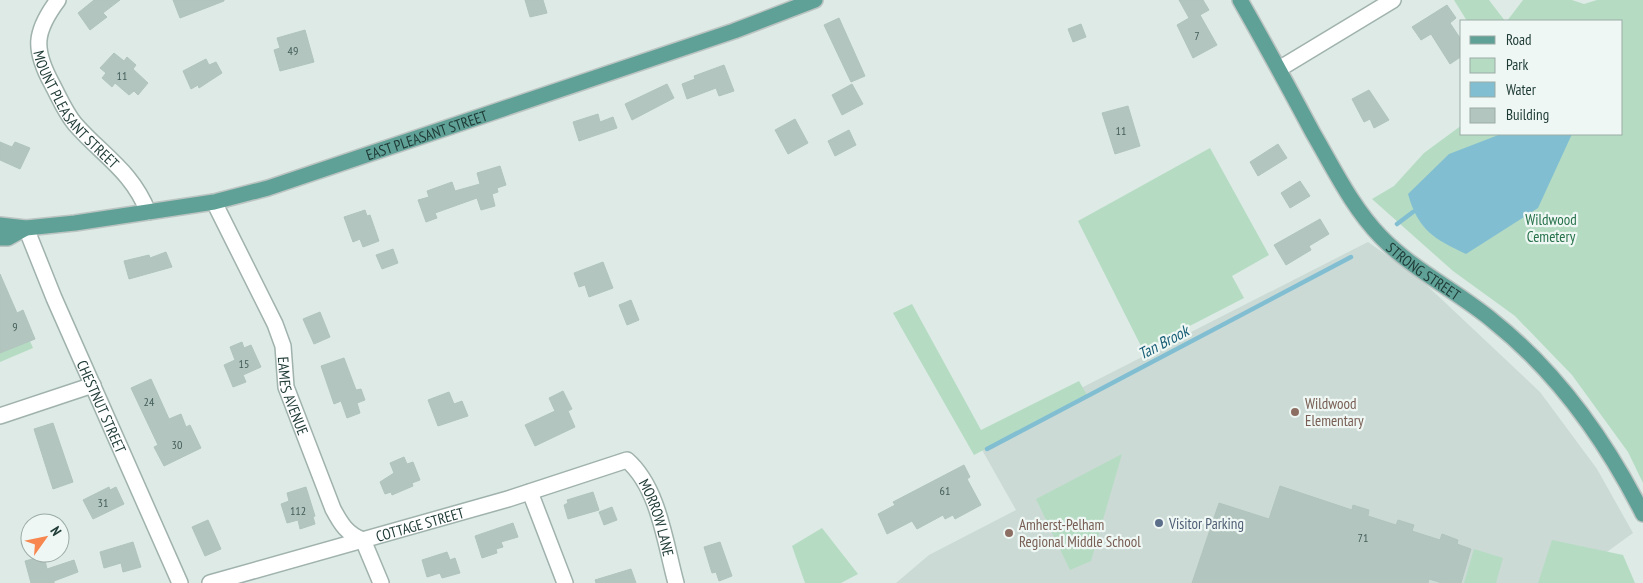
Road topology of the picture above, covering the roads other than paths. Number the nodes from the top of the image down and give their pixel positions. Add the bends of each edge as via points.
1 (58, 0) edge
2 (815, 0) edge
3 (1240, 0) edge
4 (1393, 0) edge
5 (1278, 69) junction
6 (214, 202) junction
7 (148, 212) junction
8 (0, 225) edge
9 (26, 228) junction
10 (0, 238) edge
11 (93, 385) junction
12 (0, 416) edge
13 (627, 460) joint
14 (530, 492) junction
15 (1643, 514) edge
16 (363, 540) junction
17 (180, 583) edge
18 (210, 583) edge
19 (381, 583) edge
20 (565, 583) edge
21 (676, 583) edge

1 - 7 street, MOUNT PLEASANT STREET via 46,15 37,46 48,76 74,123 132,180
2 - 6 main road, EAST PLEASANT STREET via 734,31 285,182
3 - 5 main road, STRONG STREET
4 - 5 street
5 - 15 main road, STRONG STREET via 1342,186 1370,225 1415,268 1495,322 1546,372 1597,436
6 - 7 main road, EAST PLEASANT STREET
6 - 16 street, EAMES AVENUE via 275,324 282,346 286,387 333,509 352,536
7 - 9 main road, EAST PLEASANT STREET
8 - 9 main road, EAST PLEASANT STREET
9 - 10 main road, EAST PLEASANT STREET via 8,238
9 - 11 street, CHESTNUT STREET
11 - 12 street
11 - 17 street, CHESTNUT STREET
13 - 14 street, COTTAGE STREET
13 - 21 street, MORROW LANE via 637,468 650,494
14 - 16 street, COTTAGE STREET
14 - 20 street
16 - 18 street, COTTAGE STREET
16 - 19 street

